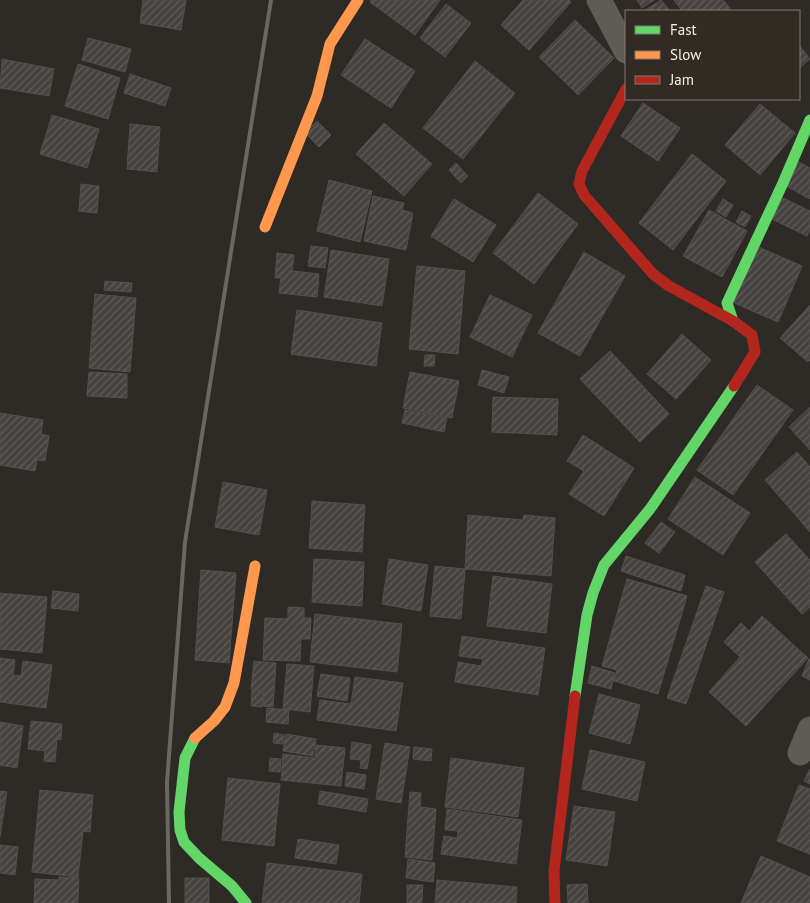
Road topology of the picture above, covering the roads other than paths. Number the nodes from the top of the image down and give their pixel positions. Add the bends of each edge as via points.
1 (358, 0) edge
2 (599, 0) edge
3 (625, 48) edge
4 (625, 91) edge
5 (810, 120) edge
6 (265, 227) dead end
7 (733, 321) junction
8 (255, 566) dead end
9 (810, 729) edge
10 (800, 753) dead end
11 (246, 903) edge
12 (555, 903) edge

1 - 6 street via 330,44 317,96
2 - 3 street
4 - 7 street via 582,171 579,184 584,195 653,274
5 - 7 street via 727,303
7 - 12 street via 752,335 755,352 752,358 650,509 604,565 593,593 587,615 554,871
8 - 11 street via 234,683 225,707 195,737 185,758 179,812 184,842
9 - 10 street

